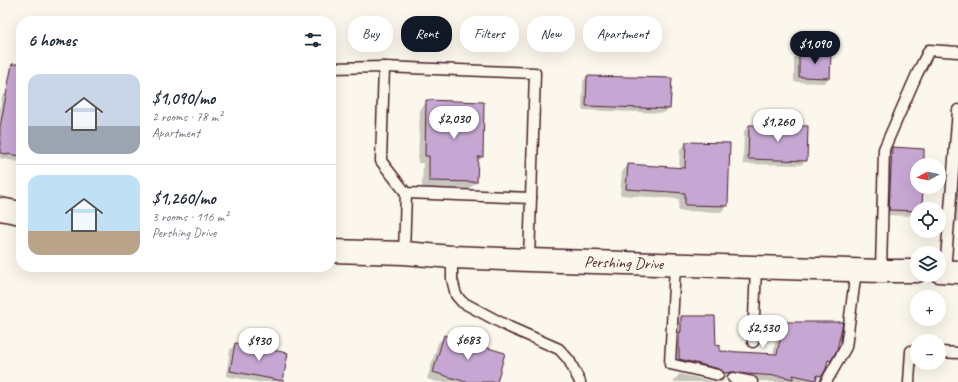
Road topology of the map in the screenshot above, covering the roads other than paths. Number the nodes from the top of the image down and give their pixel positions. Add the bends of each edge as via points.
1 (958, 52) edge
2 (384, 67) junction
3 (336, 68) edge
4 (958, 110) edge
5 (406, 193) junction
6 (531, 198) junction
7 (0, 209) edge
8 (16, 212) edge
9 (336, 251) edge
10 (404, 252) junction
11 (452, 257) junction
12 (529, 260) junction
13 (675, 265) junction
14 (756, 267) junction
15 (856, 270) junction
16 (881, 271) junction
17 (910, 271) edge
18 (947, 271) edge
19 (753, 342) dead end
20 (946, 352) edge
21 (958, 353) edge
22 (910, 370) edge
23 (718, 375) dead end
24 (733, 378) dead end
25 (580, 382) edge
26 (752, 382) edge
27 (826, 382) edge
28 (910, 382) edge

1 - 16 lane via 929,50 884,149
2 - 3 lane
2 - 5 lane via 381,161
2 - 6 lane via 535,73
4 - 18 lane
5 - 6 lane
5 - 10 lane
6 - 12 lane
7 - 8 main road
9 - 10 main road, Pershing Drive
10 - 11 main road, Pershing Drive
11 - 12 main road, Pershing Drive
11 - 25 lane via 452,279 456,295 462,302 509,327 559,349 569,360
12 - 13 main road, Pershing Drive
13 - 14 main road, Pershing Drive
13 - 23 lane via 670,364
14 - 15 main road, Pershing Drive
14 - 19 lane
15 - 16 main road, Pershing Drive
15 - 27 lane via 846,347
16 - 17 main road, Pershing Drive
20 - 21 lane
22 - 28 lane
24 - 26 lane

